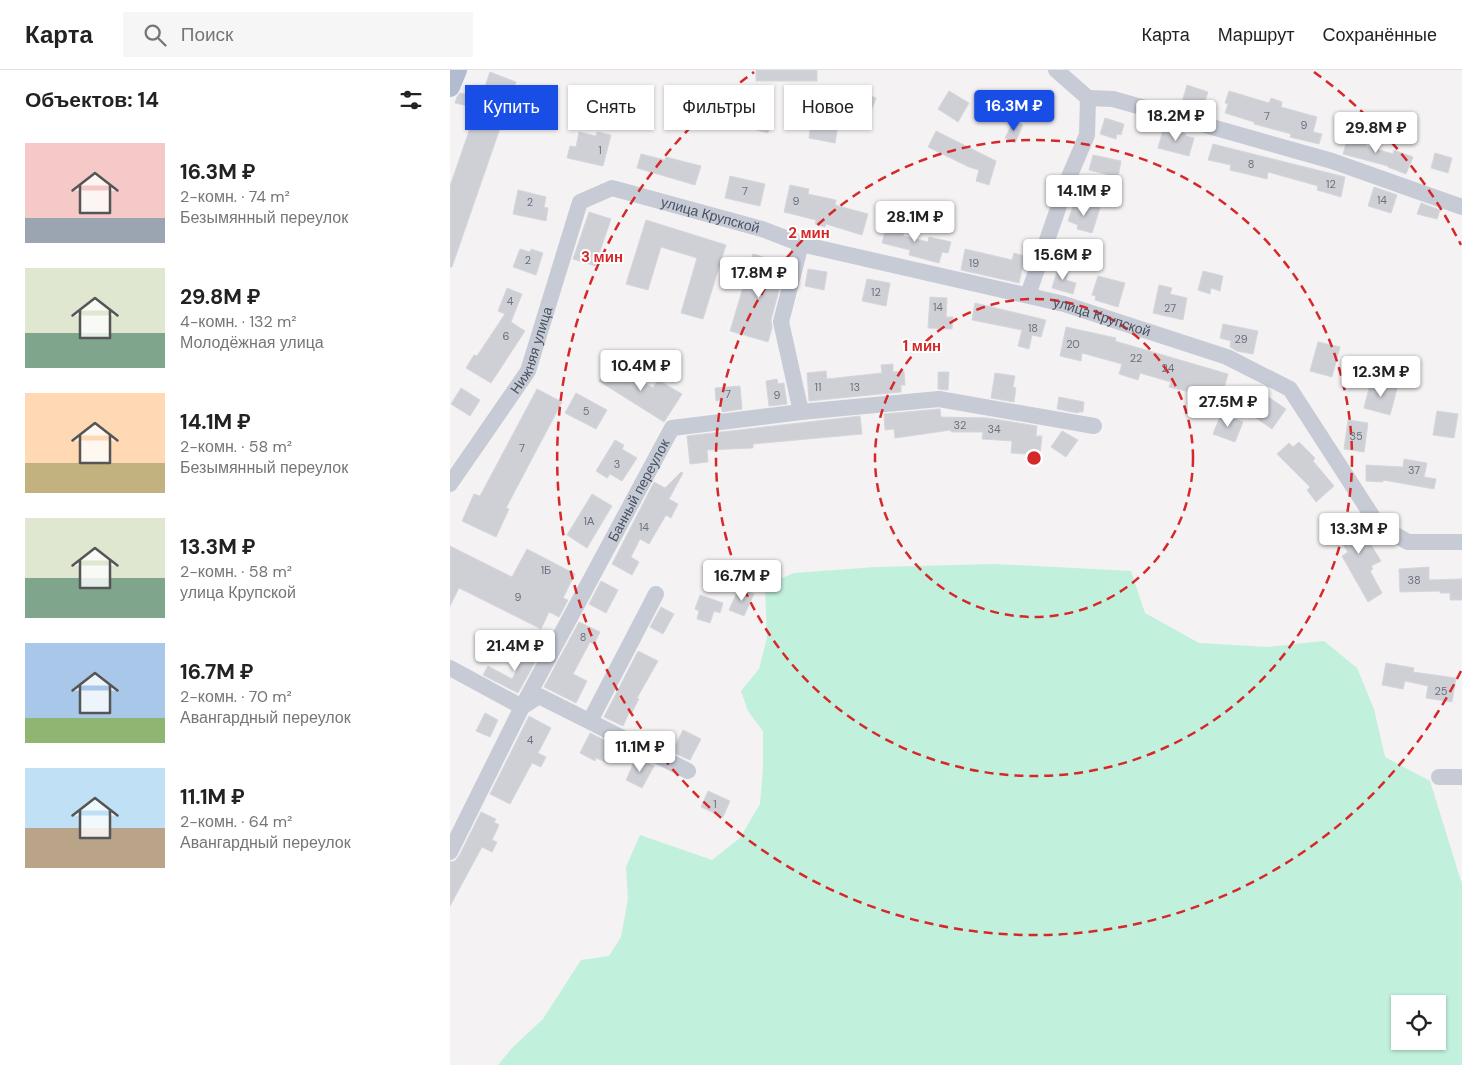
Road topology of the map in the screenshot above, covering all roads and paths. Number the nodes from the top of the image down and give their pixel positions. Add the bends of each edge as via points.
1 (457, 70) edge
2 (1056, 70) edge
3 (450, 87) edge
4 (1088, 98) junction
5 (580, 202) joint
6 (1462, 207) edge
7 (801, 244) junction
8 (1028, 295) junction
9 (801, 412) junction
10 (1094, 426) dead end
11 (450, 484) edge
12 (1462, 542) edge
13 (656, 594) dead end
14 (450, 668) edge
15 (522, 707) junction
16 (590, 720) junction
17 (688, 771) dead end
18 (1440, 777) dead end
19 (1462, 777) edge
20 (450, 852) edge

1 - 3 main road
2 - 4 street
4 - 6 street via 1113,99 1332,161
4 - 8 street via 1087,135
5 - 7 street, улица Крупской via 612,188 762,229
5 - 11 street, Нижняя улица via 528,371
7 - 8 street, улица Крупской
7 - 9 street via 781,322
8 - 12 street, улица Крупской via 1227,357 1290,389 1378,526 1408,542
9 - 10 street, Банный переулок via 939,399
9 - 15 street, Банный переулок via 672,428
13 - 16 street
14 - 15 street
15 - 16 street via 539,696
15 - 20 street, Банный переулок
16 - 17 street
18 - 19 street

